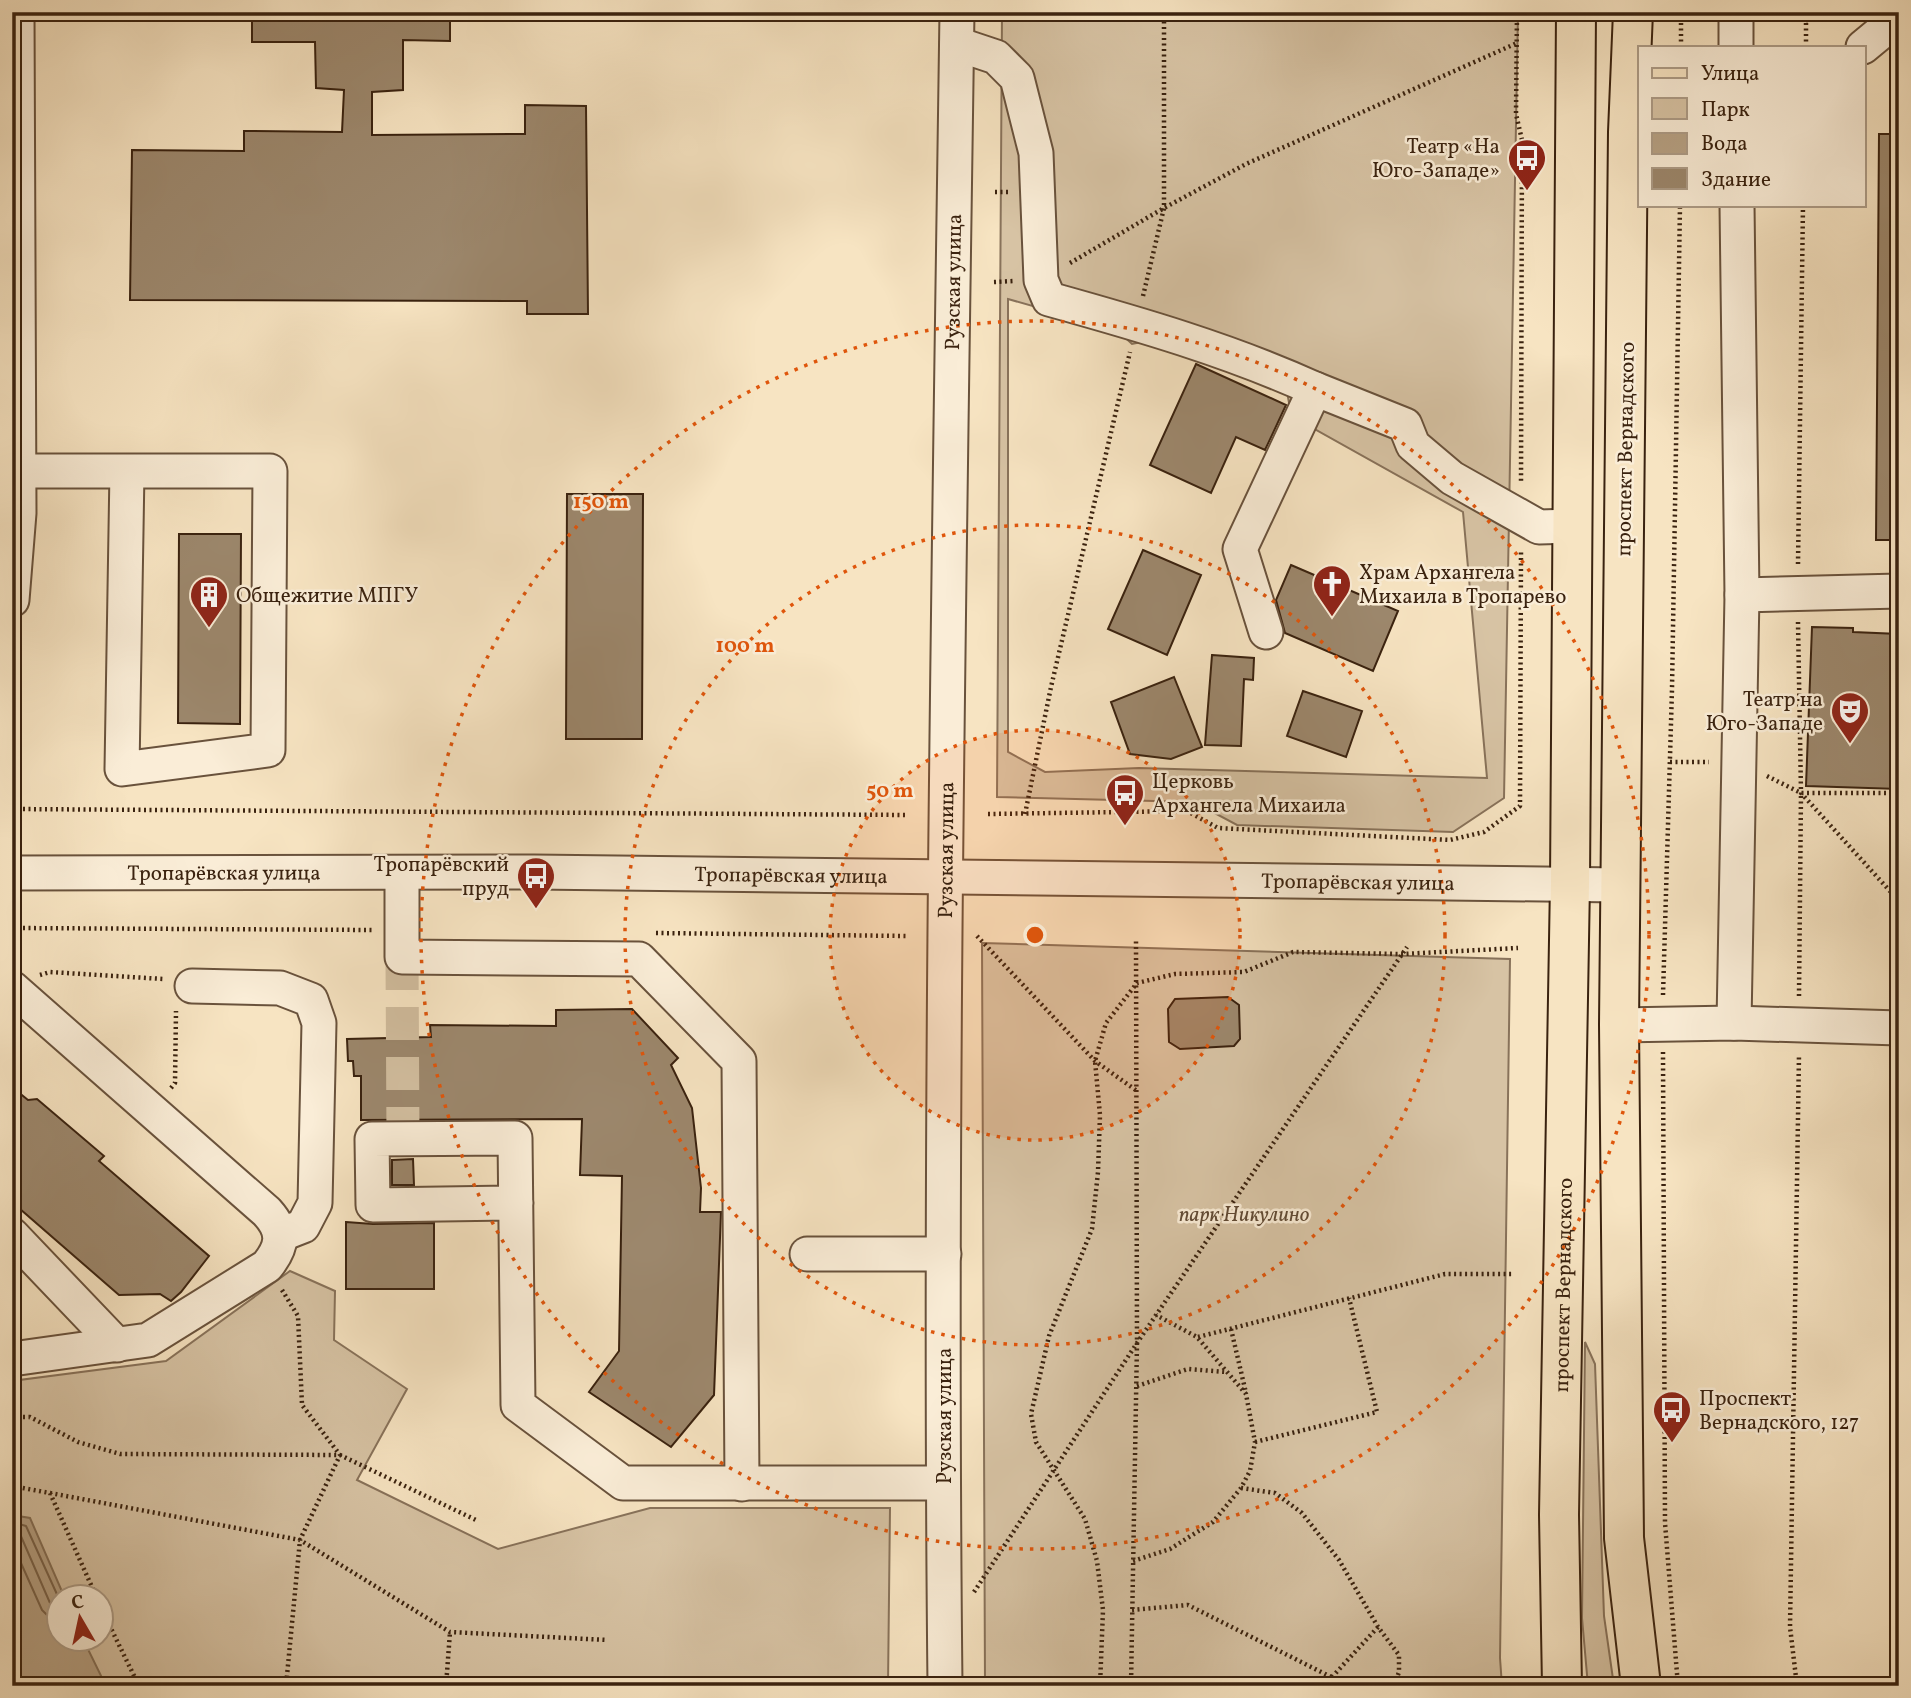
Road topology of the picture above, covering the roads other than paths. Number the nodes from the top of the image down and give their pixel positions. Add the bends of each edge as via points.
1 (17, 12) edge
2 (1576, 12) edge
3 (1633, 12) edge
4 (1736, 12) edge
5 (957, 28) edge
6 (1899, 28) edge
7 (1736, 46) edge
8 (1864, 46) edge
9 (1634, 132) edge
10 (15, 140) edge
11 (1737, 206) edge
12 (15, 294) edge
13 (1315, 389) junction
14 (18, 471) junction
15 (127, 471) junction
16 (15, 513) edge
17 (1573, 526) junction
18 (1899, 591) edge
19 (1742, 595) junction
20 (12, 600) edge
21 (1266, 632) dead end
22 (12, 873) edge
23 (402, 873) junction
24 (945, 876) junction
25 (1570, 883) junction
26 (1620, 885) junction
27 (25, 982) edge
28 (177, 990) road end
29 (1734, 1023) junction
30 (1619, 1025) junction
31 (1899, 1028) edge
32 (516, 1203) dead end
33 (12, 1235) edge
34 (280, 1235) junction
35 (807, 1254) dead end
36 (944, 1254) junction
37 (117, 1345) junction
38 (12, 1359) edge
39 (943, 1483) junction
40 (742, 1484) junction
41 (945, 1686) edge
42 (1562, 1686) edge
43 (1641, 1686) edge

1 - 10 street
2 - 17 main road, проспект Вернадского
3 - 9 main road, проспект Вернадского
4 - 7 street
5 - 13 street via 1017,78 1036,153 1041,280 1049,299 1262,365
5 - 24 street, Рузская улица
6 - 8 street via 1886,28
9 - 26 main road, проспект Вернадского
10 - 12 street
11 - 19 street
12 - 14 street
13 - 17 street via 1405,425 1413,445 1452,478 1539,527
13 - 21 street via 1240,550
14 - 15 street
14 - 16 street
15 - 15 street via 270,471 268,750 122,769
16 - 20 street
17 - 25 main road, проспект Вернадского
18 - 19 street
19 - 29 street
22 - 23 street, Тропарёвская улица
23 - 24 street, Тропарёвская улица
23 - 40 street via 402,957 639,958 739,1061
24 - 25 street, Тропарёвская улица
24 - 36 street, Рузская улица
25 - 26 street
25 - 42 main road, проспект Вернадского via 1559,1516
26 - 30 main road, проспект Вернадского
27 - 34 street via 152,1111 267,1212
28 - 34 street via 280,988 311,1000 319,1023 315,1203 303,1226
29 - 30 street
29 - 31 street
30 - 43 main road, проспект Вернадского via 1624,1538
32 - 40 street via 518,1405 623,1483
33 - 37 street
34 - 37 street via 278,1252 267,1266 148,1340
35 - 36 street
36 - 39 street, Рузская улица
37 - 38 street
39 - 40 street
39 - 41 street, Рузская улица

